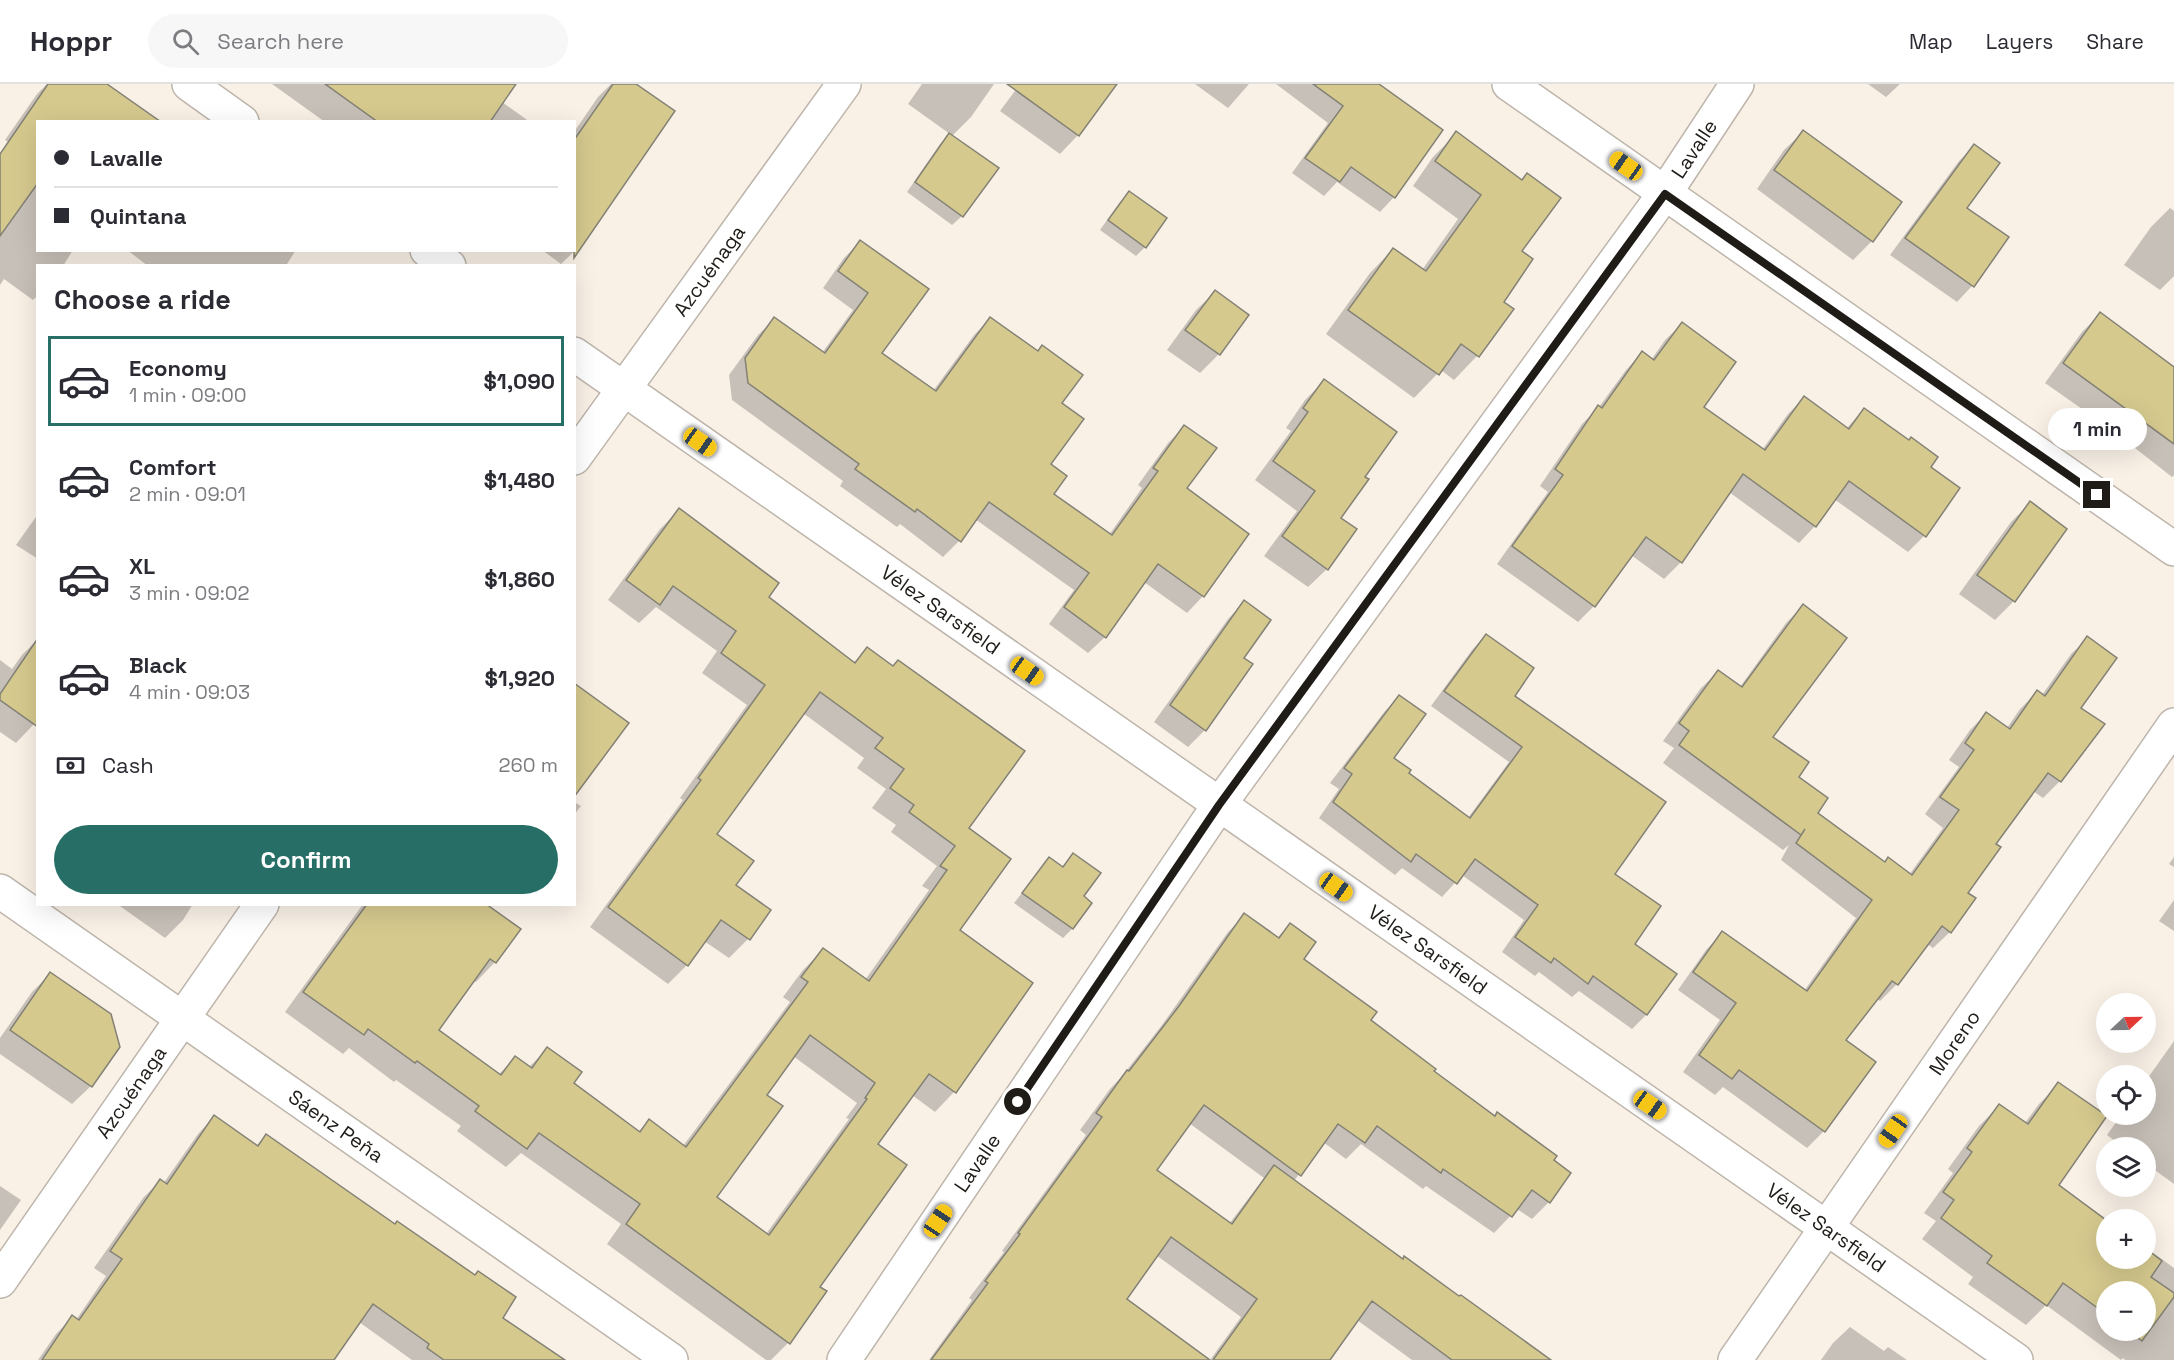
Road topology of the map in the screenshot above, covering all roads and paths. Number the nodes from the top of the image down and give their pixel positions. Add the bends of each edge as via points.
1 (189, 84) edge
2 (844, 84) edge
3 (1509, 84) edge
4 (1737, 84) edge
5 (239, 120) edge
6 (1665, 194) junction
7 (430, 252) edge
8 (445, 264) edge
9 (576, 355) edge
10 (624, 388) junction
11 (576, 455) edge
12 (2174, 549) edge
13 (2174, 725) edge
14 (1219, 805) junction
15 (0, 891) edge
16 (261, 906) edge
17 (183, 1018) junction
18 (1826, 1228) junction
19 (0, 1281) edge
20 (671, 1360) edge
21 (844, 1360) edge
22 (1735, 1360) edge
23 (2016, 1360) edge

1 - 5 street
2 - 10 street, Azcuénaga
3 - 6 street
4 - 6 street, Lavalle
6 - 12 street
6 - 14 street, Lavalle
7 - 8 street
9 - 10 street, Vélez Sarsfield
10 - 11 street, Azcuénaga
10 - 14 street, Vélez Sarsfield
13 - 18 street, Moreno
14 - 18 street, Vélez Sarsfield
14 - 21 street, Lavalle
15 - 17 street, Sáenz Peña
16 - 17 street, Azcuénaga
17 - 19 street, Azcuénaga
17 - 20 street, Sáenz Peña
18 - 22 street, Moreno
18 - 23 street, Vélez Sarsfield

